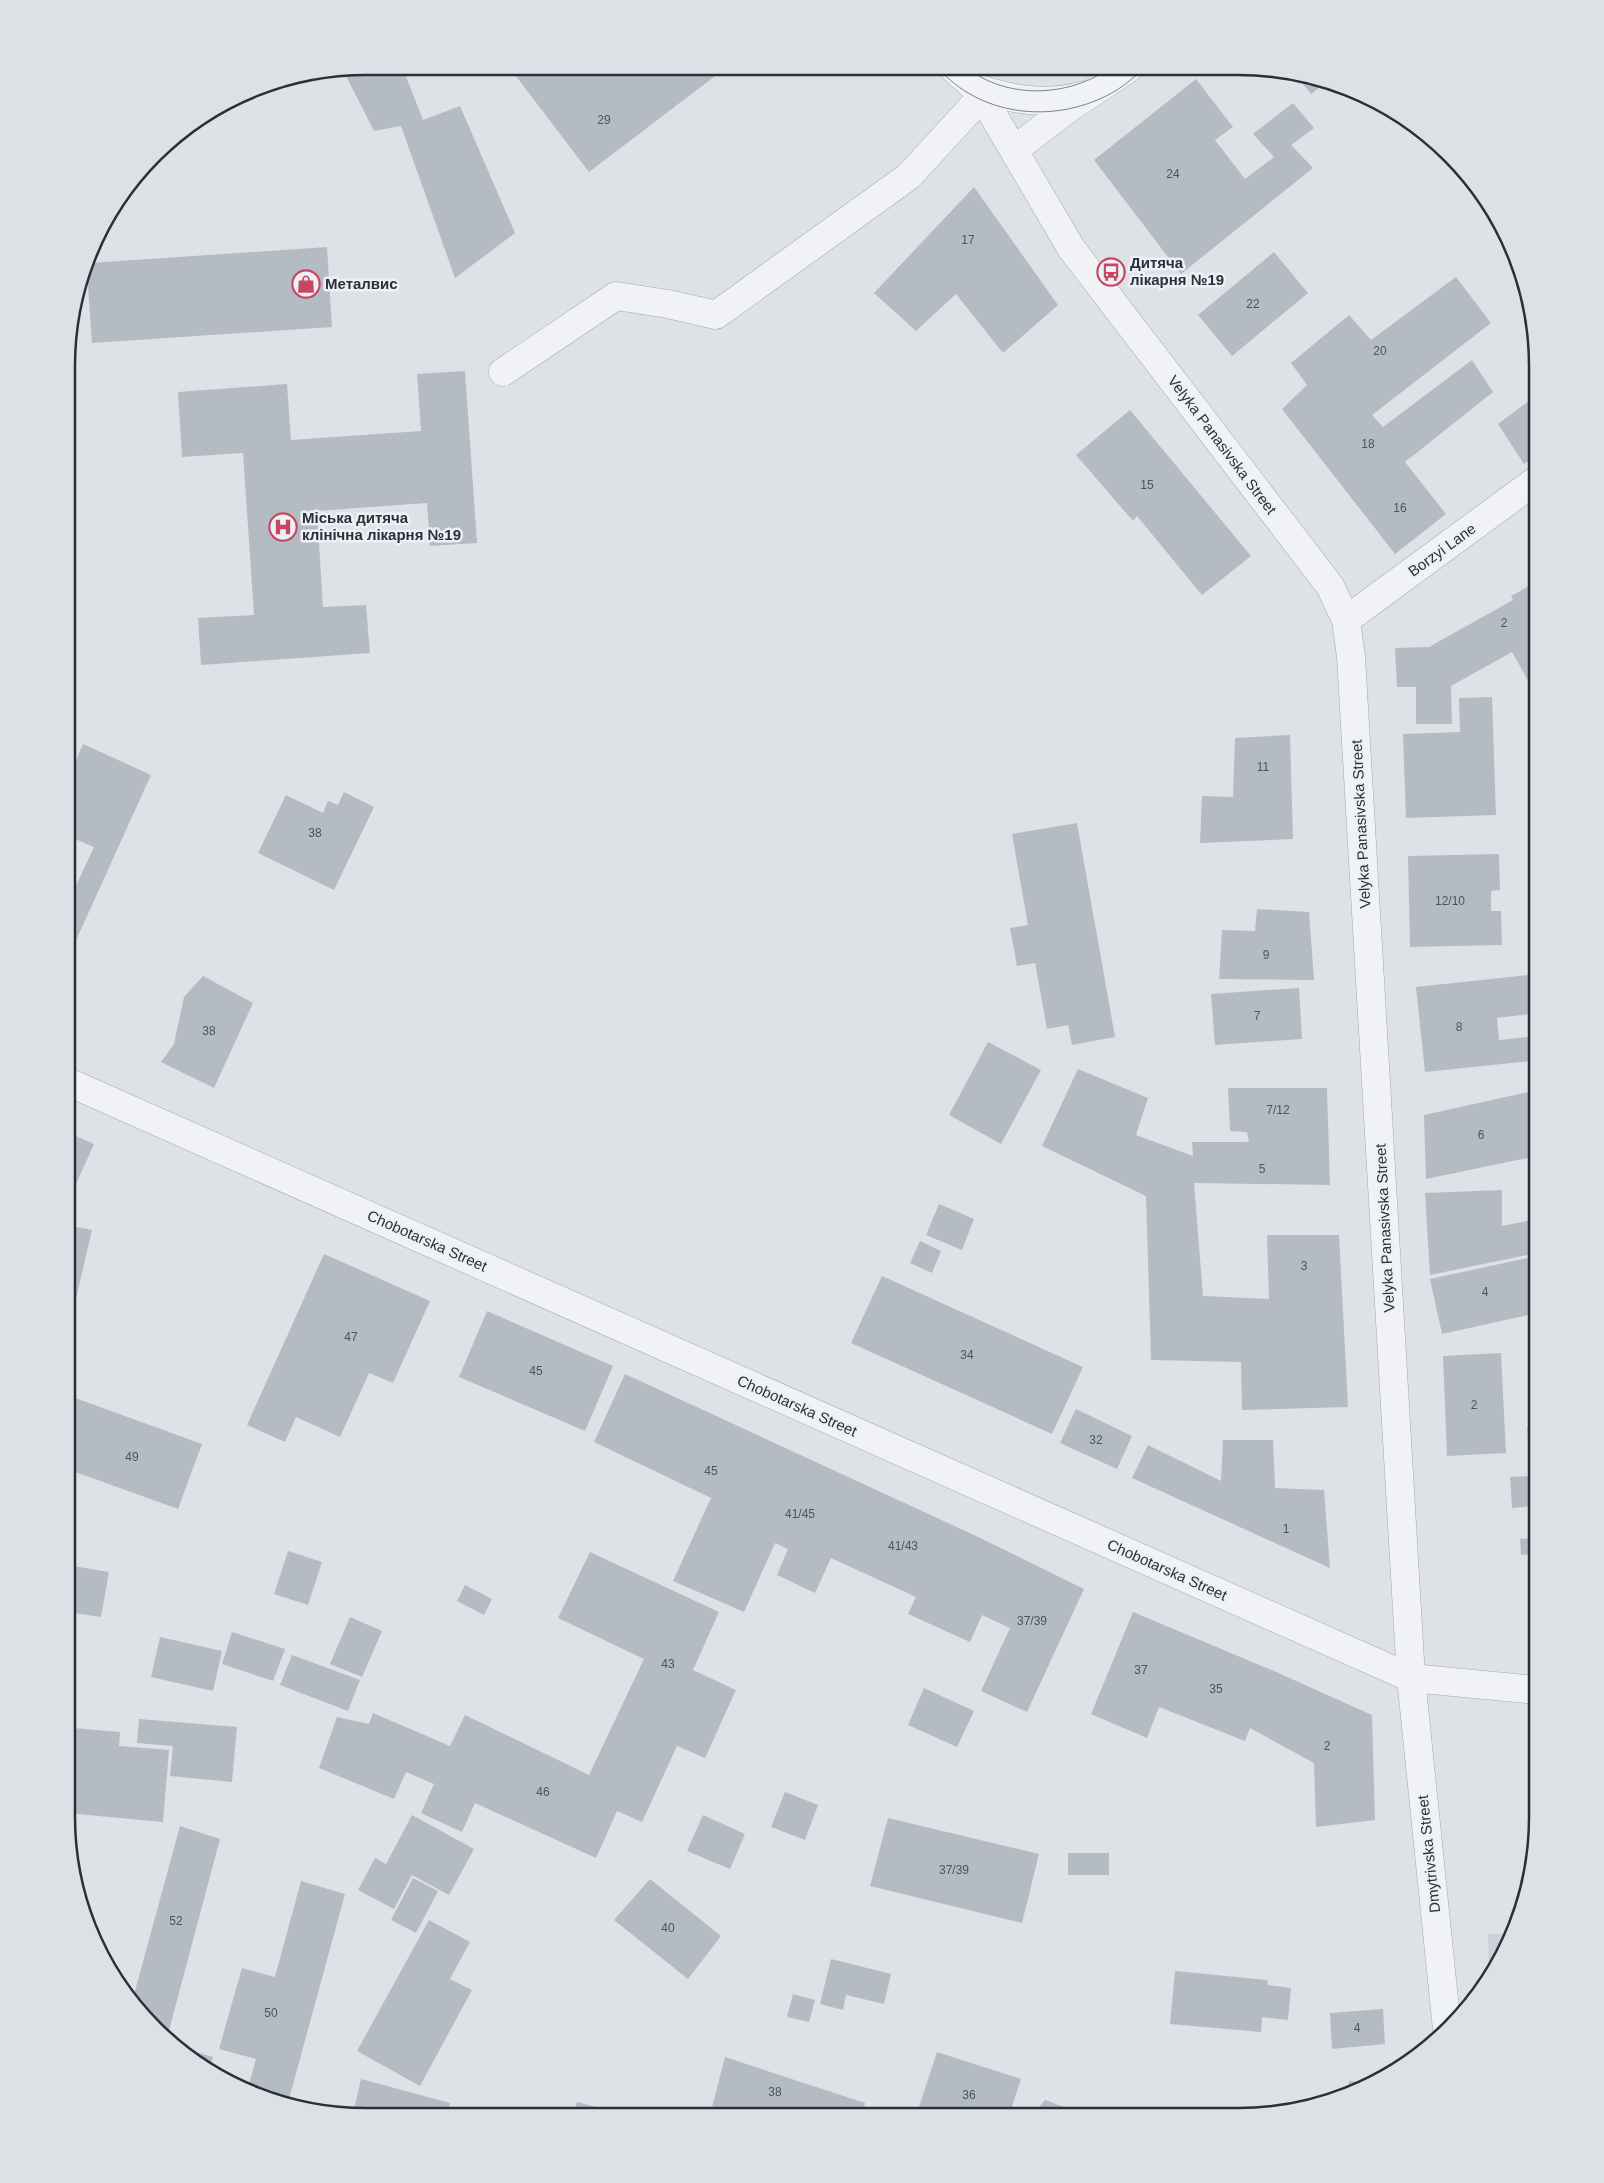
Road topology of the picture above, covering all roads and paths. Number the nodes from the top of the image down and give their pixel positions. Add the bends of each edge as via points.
1 (961, 75) edge
2 (1119, 75) edge
3 (981, 92) junction
4 (1092, 93) junction
5 (1014, 150) junction
6 (503, 372) dead end
7 (1529, 486) edge
8 (1346, 620) junction
9 (75, 1085) edge
10 (1411, 1678) junction
11 (1529, 1689) edge
12 (1446, 2021) edge

1 - 3 street, Velyka Panasivska Street
2 - 4 street
3 - 4 street, Velyka Panasivska Street via 1032,101
3 - 5 street, Velyka Panasivska Street
3 - 6 street via 909,176 716,315 616,296
4 - 5 street
5 - 8 street, Velyka Panasivska Street via 1072,248 1330,586
7 - 8 street, Borzyi Lane
8 - 10 street, Velyka Panasivska Street via 1351,657
9 - 10 street, Chobotarska Street
10 - 11 street, Chobotarska Street
10 - 12 street, Dmytrivska Street

